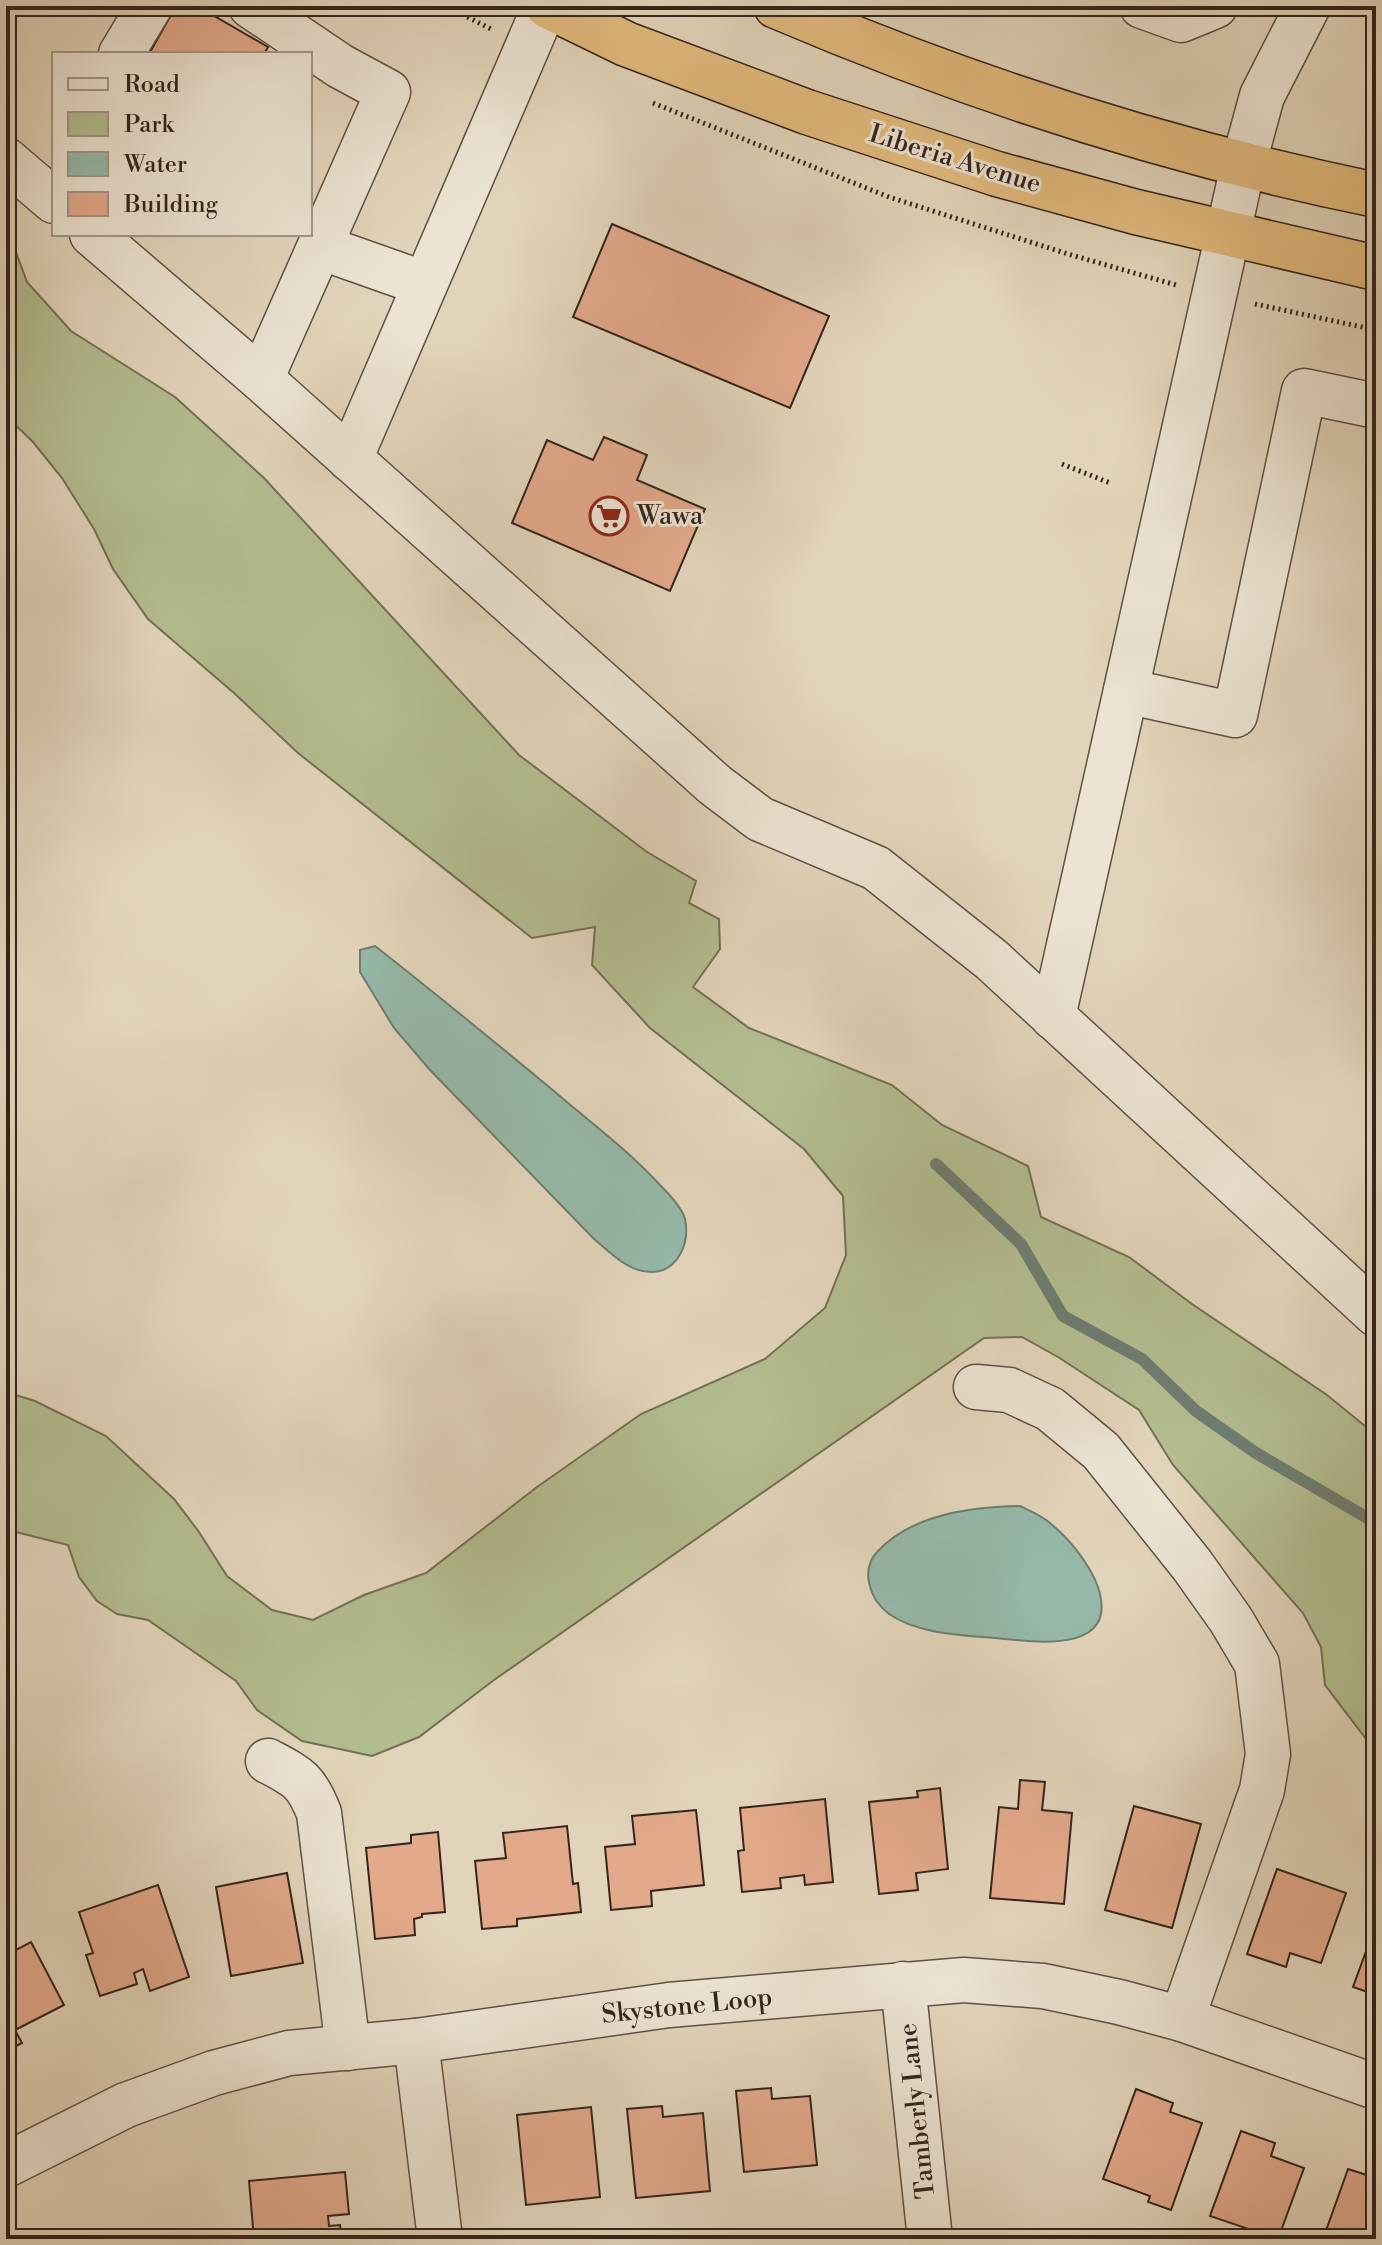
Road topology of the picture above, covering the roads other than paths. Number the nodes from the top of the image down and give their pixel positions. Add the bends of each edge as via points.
1 (150, 6) edge
2 (251, 6) edge
3 (547, 6) edge
4 (776, 6) edge
5 (1142, 6) edge
6 (1215, 6) edge
7 (1308, 6) edge
8 (122, 52) edge
9 (6, 160) edge
10 (1243, 166) junction
11 (1376, 195) edge
12 (52, 199) edge
13 (1228, 233) junction
14 (94, 236) edge
15 (320, 247) junction
16 (1376, 268) edge
17 (425, 284) junction
18 (261, 379) junction
19 (1376, 406) edge
20 (350, 459) junction
21 (1126, 691) junction
22 (1053, 1017) junction
23 (1376, 1314) edge
24 (976, 1387) dead end
25 (268, 1761) dead end
26 (903, 1984) junction
27 (1182, 2019) junction
28 (416, 2041) junction
29 (348, 2048) junction
30 (1376, 2087) edge
31 (6, 2165) edge
32 (440, 2239) edge
33 (930, 2239) edge

1 - 8 street
2 - 15 street via 388,92
3 - 13 highway, Liberia Avenue via 626,44 807,112 997,174
3 - 17 street
4 - 10 highway via 1021,99
5 - 6 street via 1181,20
7 - 10 street via 1262,96
9 - 12 street
10 - 11 highway
10 - 13 street
13 - 16 highway, Liberia Avenue
13 - 21 street
14 - 18 street
15 - 17 street
15 - 18 street
17 - 20 street
18 - 20 street
19 - 21 street via 1304,391 1235,715
20 - 22 street via 715,785 760,819 876,868 992,960
21 - 22 street
22 - 23 street
24 - 27 street via 1009,1390 1050,1409 1101,1451 1192,1565 1257,1664 1268,1754 1262,1790
25 - 29 street via 310,1789 319,1813
26 - 27 street, Skystone Loop via 964,1980 1043,1986
26 - 28 street, Skystone Loop via 669,2005
26 - 33 street, Tamberly Lane
27 - 30 street, Skystone Loop
28 - 29 street, Skystone Loop
28 - 32 street
29 - 31 street, Skystone Loop via 289,2053 214,2073 126,2105

